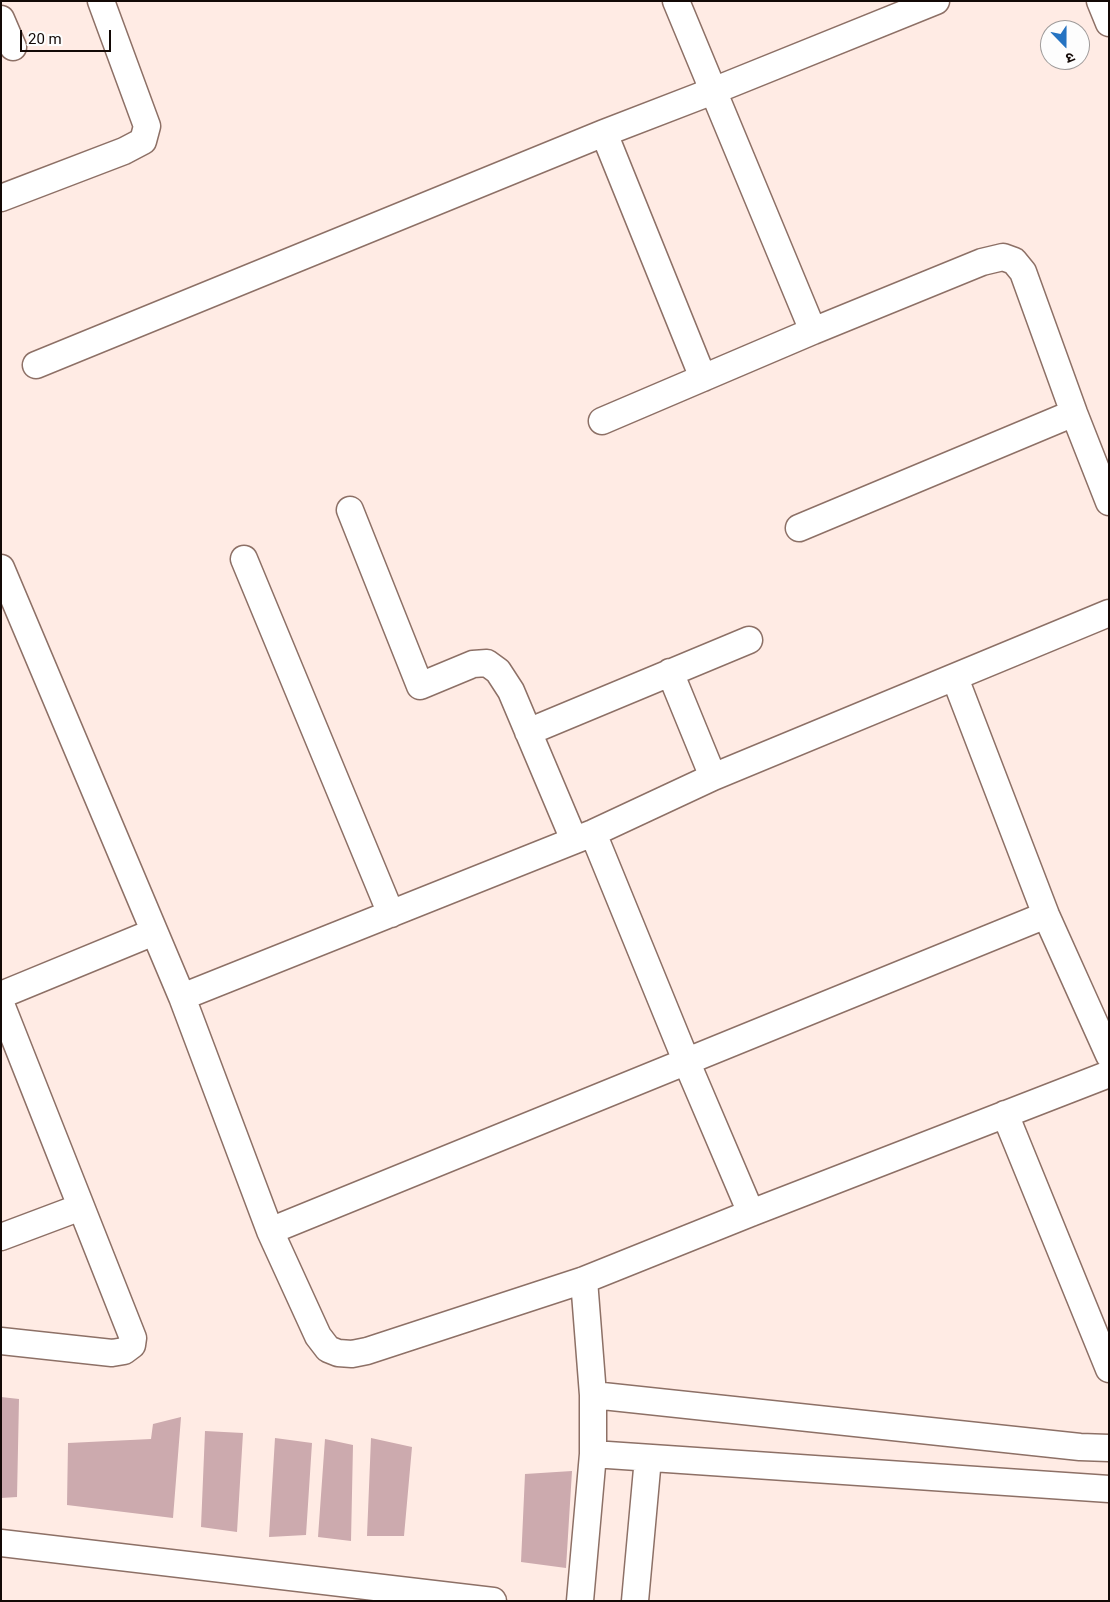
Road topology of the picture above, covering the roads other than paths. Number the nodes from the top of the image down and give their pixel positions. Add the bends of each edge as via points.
1 (101, 1) edge
2 (676, 1) edge
3 (1100, 1) edge
4 (929, 2) edge
5 (1, 19) edge
6 (1109, 23) edge
7 (13, 48) dead end
8 (713, 91) junction
9 (604, 133) junction
10 (1, 198) edge
11 (812, 332) junction
12 (36, 365) dead end
13 (703, 378) junction
14 (1074, 413) junction
15 (602, 421) dead end
16 (1109, 502) edge
17 (350, 510) dead end
18 (799, 528) dead end
19 (244, 558) dead end
20 (1, 568) edge
21 (1109, 613) edge
22 (749, 640) dead end
23 (670, 672) junction
24 (955, 678) junction
25 (528, 732) junction
26 (713, 777) junction
27 (583, 836) junction
28 (391, 914) junction
29 (1046, 915) junction
30 (154, 932) junction
31 (1, 995) edge
32 (182, 997) junction
33 (1, 1004) edge
34 (9, 1047) edge
35 (1109, 1055) edge
36 (687, 1063) junction
37 (1109, 1074) edge
38 (1005, 1114) junction
39 (81, 1207) junction
40 (751, 1212) junction
41 (270, 1231) junction
42 (1, 1237) edge
43 (584, 1280) junction
44 (1, 1341) edge
45 (1109, 1369) edge
46 (593, 1395) junction
47 (1109, 1448) edge
48 (593, 1454) junction
49 (648, 1458) junction
50 (1109, 1489) edge
51 (1, 1543) edge
52 (492, 1601) edge
53 (580, 1601) edge
54 (635, 1601) edge

1 - 10 street via 147,126 143,141
2 - 8 street
3 - 6 street
4 - 8 street
5 - 7 street
8 - 9 street
8 - 11 street
9 - 12 street
9 - 13 street
11 - 13 street
11 - 14 street via 982,262 1002,257 1014,261 1023,272
13 - 15 street
14 - 16 street
14 - 18 street
17 - 25 street via 420,686 473,664 487,663 498,671 510,691
19 - 28 street
20 - 30 street
21 - 24 street
22 - 23 street
23 - 25 street
23 - 26 street
24 - 26 street
24 - 29 street
25 - 27 street
26 - 27 street
27 - 28 street
27 - 36 street
28 - 32 street
29 - 35 street
29 - 36 street
30 - 31 street
30 - 32 street
32 - 41 street
33 - 34 street
34 - 39 street
36 - 40 street
36 - 41 street
37 - 38 street
38 - 40 street
38 - 45 street
39 - 42 street
39 - 44 street via 133,1338 132,1345 124,1351 112,1353
40 - 43 street
41 - 43 street via 318,1336 328,1348 338,1353 367,1351
43 - 46 street
46 - 47 street
46 - 48 street
48 - 49 street
48 - 53 street
49 - 50 street
49 - 54 street
51 - 52 street

